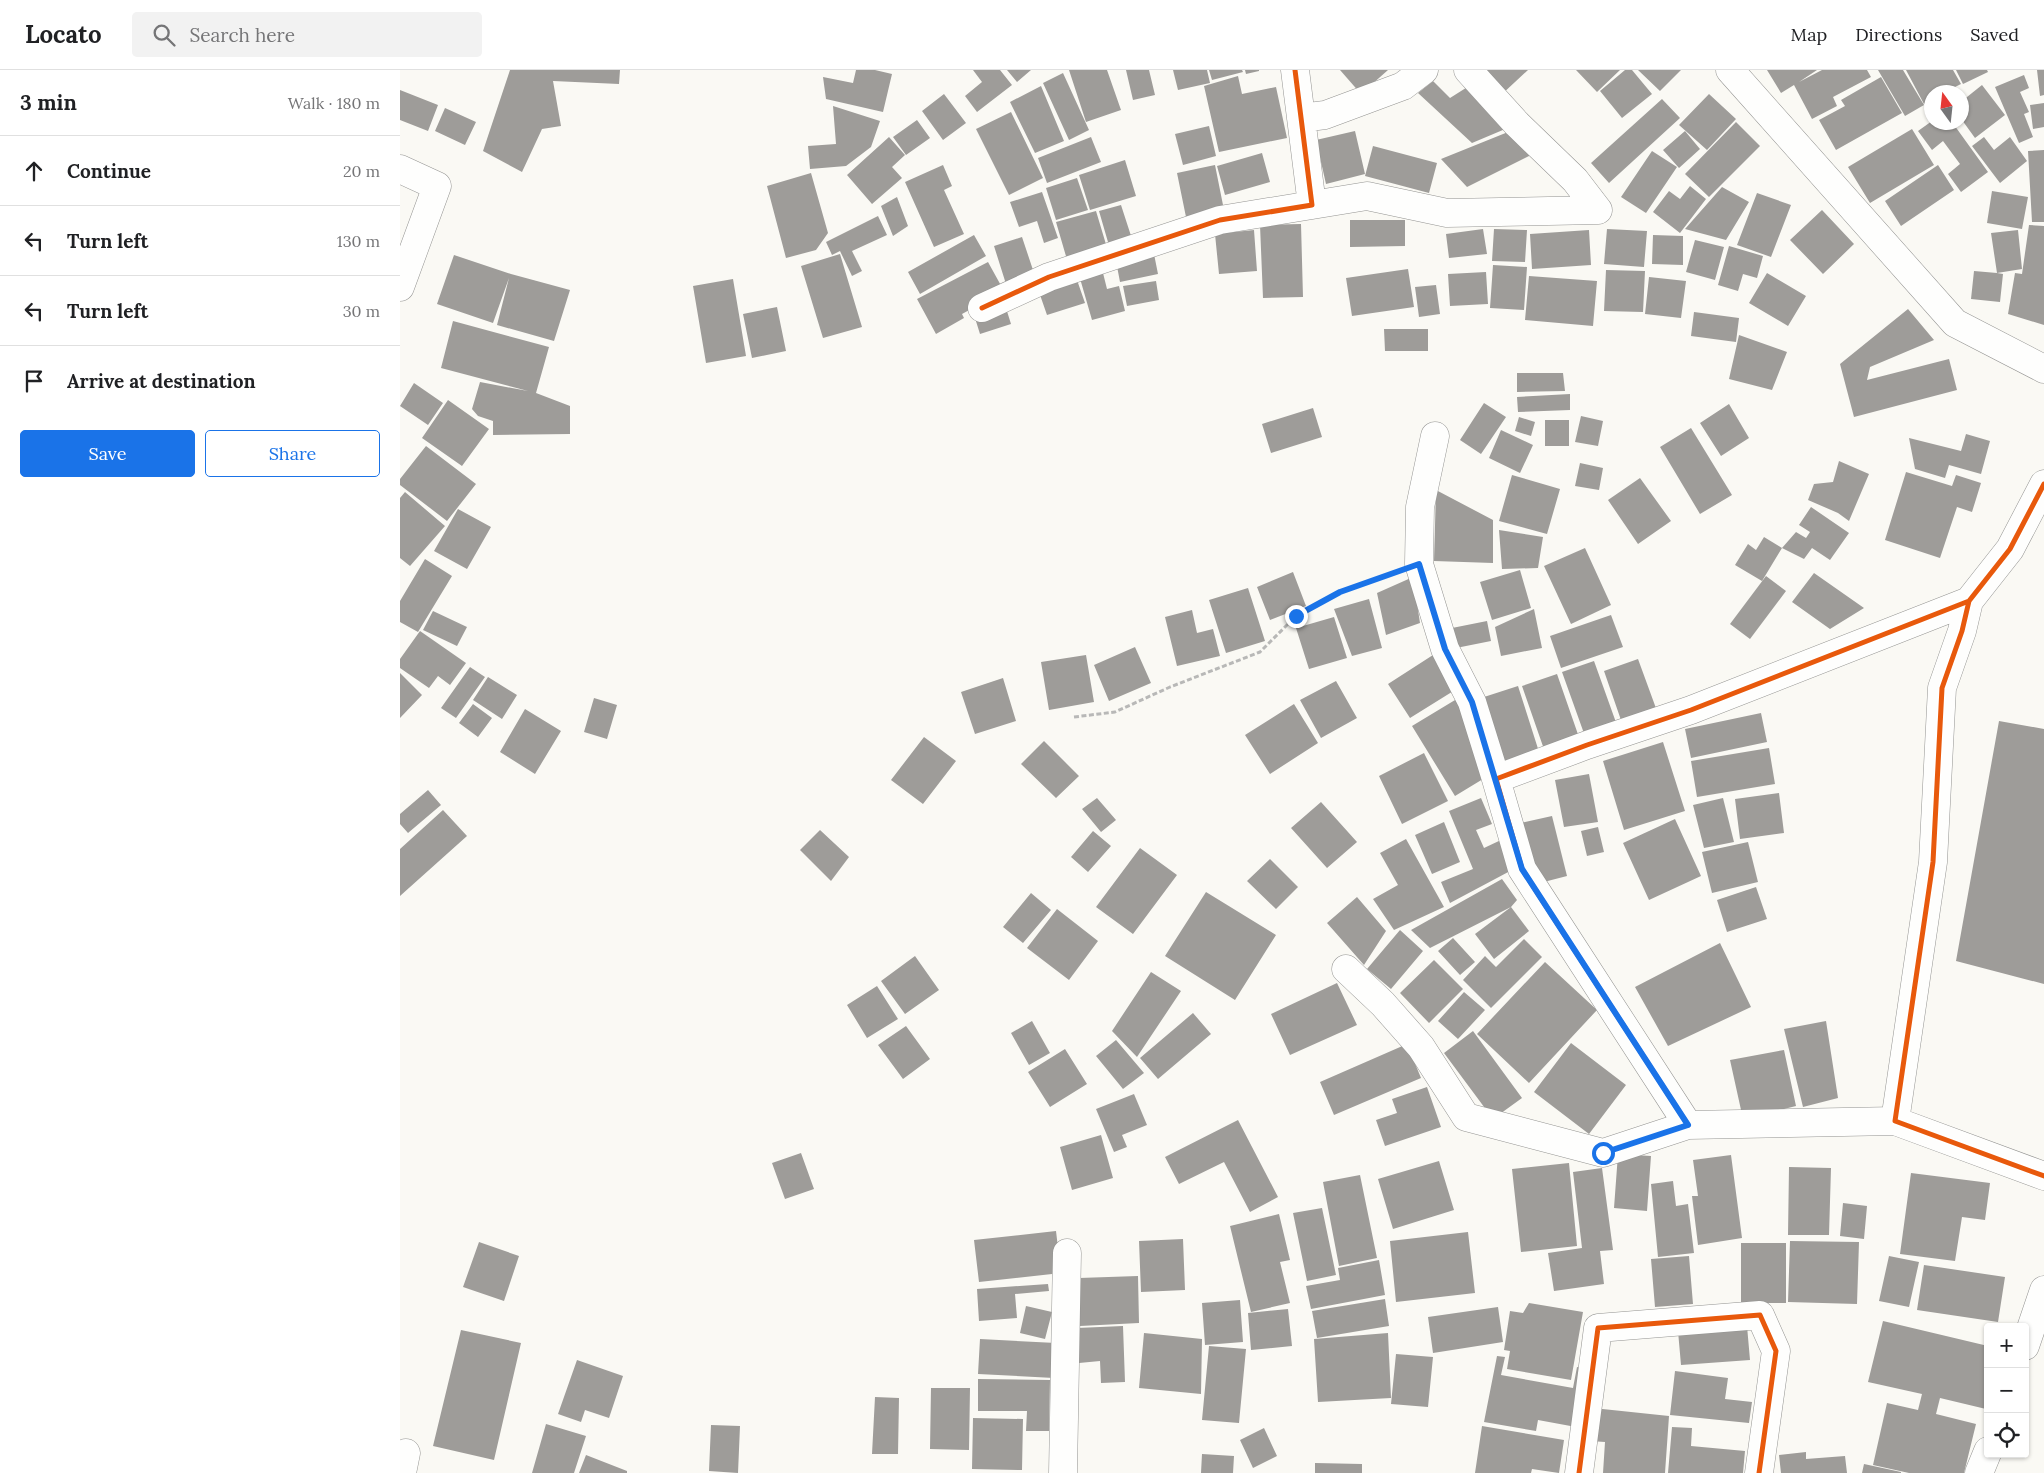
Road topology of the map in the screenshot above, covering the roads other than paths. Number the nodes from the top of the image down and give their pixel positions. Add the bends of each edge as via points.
1 (1294, 70) edge
2 (1424, 70) edge
3 (1468, 70) edge
4 (1730, 70) edge
5 (1301, 118) junction
6 (400, 169) edge
7 (1312, 205) junction
8 (400, 287) edge
9 (982, 308) dead end
10 (2044, 369) edge
11 (1435, 436) dead end
12 (2044, 484) edge
13 (1970, 601) junction
14 (1496, 779) junction
15 (1346, 969) dead end
16 (1895, 1121) junction
17 (1688, 1125) junction
18 (2044, 1176) edge
19 (1067, 1253) dead end
20 (2044, 1290) edge
21 (2029, 1334) edge
22 (1985, 1458) edge
23 (1063, 1473) edge
24 (1580, 1473) edge
25 (1759, 1473) edge
26 (1979, 1473) edge

1 - 5 street
2 - 5 street via 1403,86 1325,115
3 - 7 street via 1517,124 1575,180 1598,210 1447,213 1366,196
4 - 10 street via 1955,323
5 - 7 street
6 - 8 street via 437,186
7 - 9 street via 1220,220 1049,277
11 - 14 street via 1420,507 1419,564 1445,649 1472,702
12 - 13 street via 2010,549
13 - 14 street via 1691,710
13 - 16 street via 1942,688 1933,862
14 - 17 street via 1522,869
15 - 17 street via 1383,1004 1421,1048 1466,1117 1603,1153
16 - 17 street
16 - 18 street
19 - 23 street
20 - 21 street
22 - 26 street
24 - 25 street via 1598,1328 1760,1315 1776,1351

